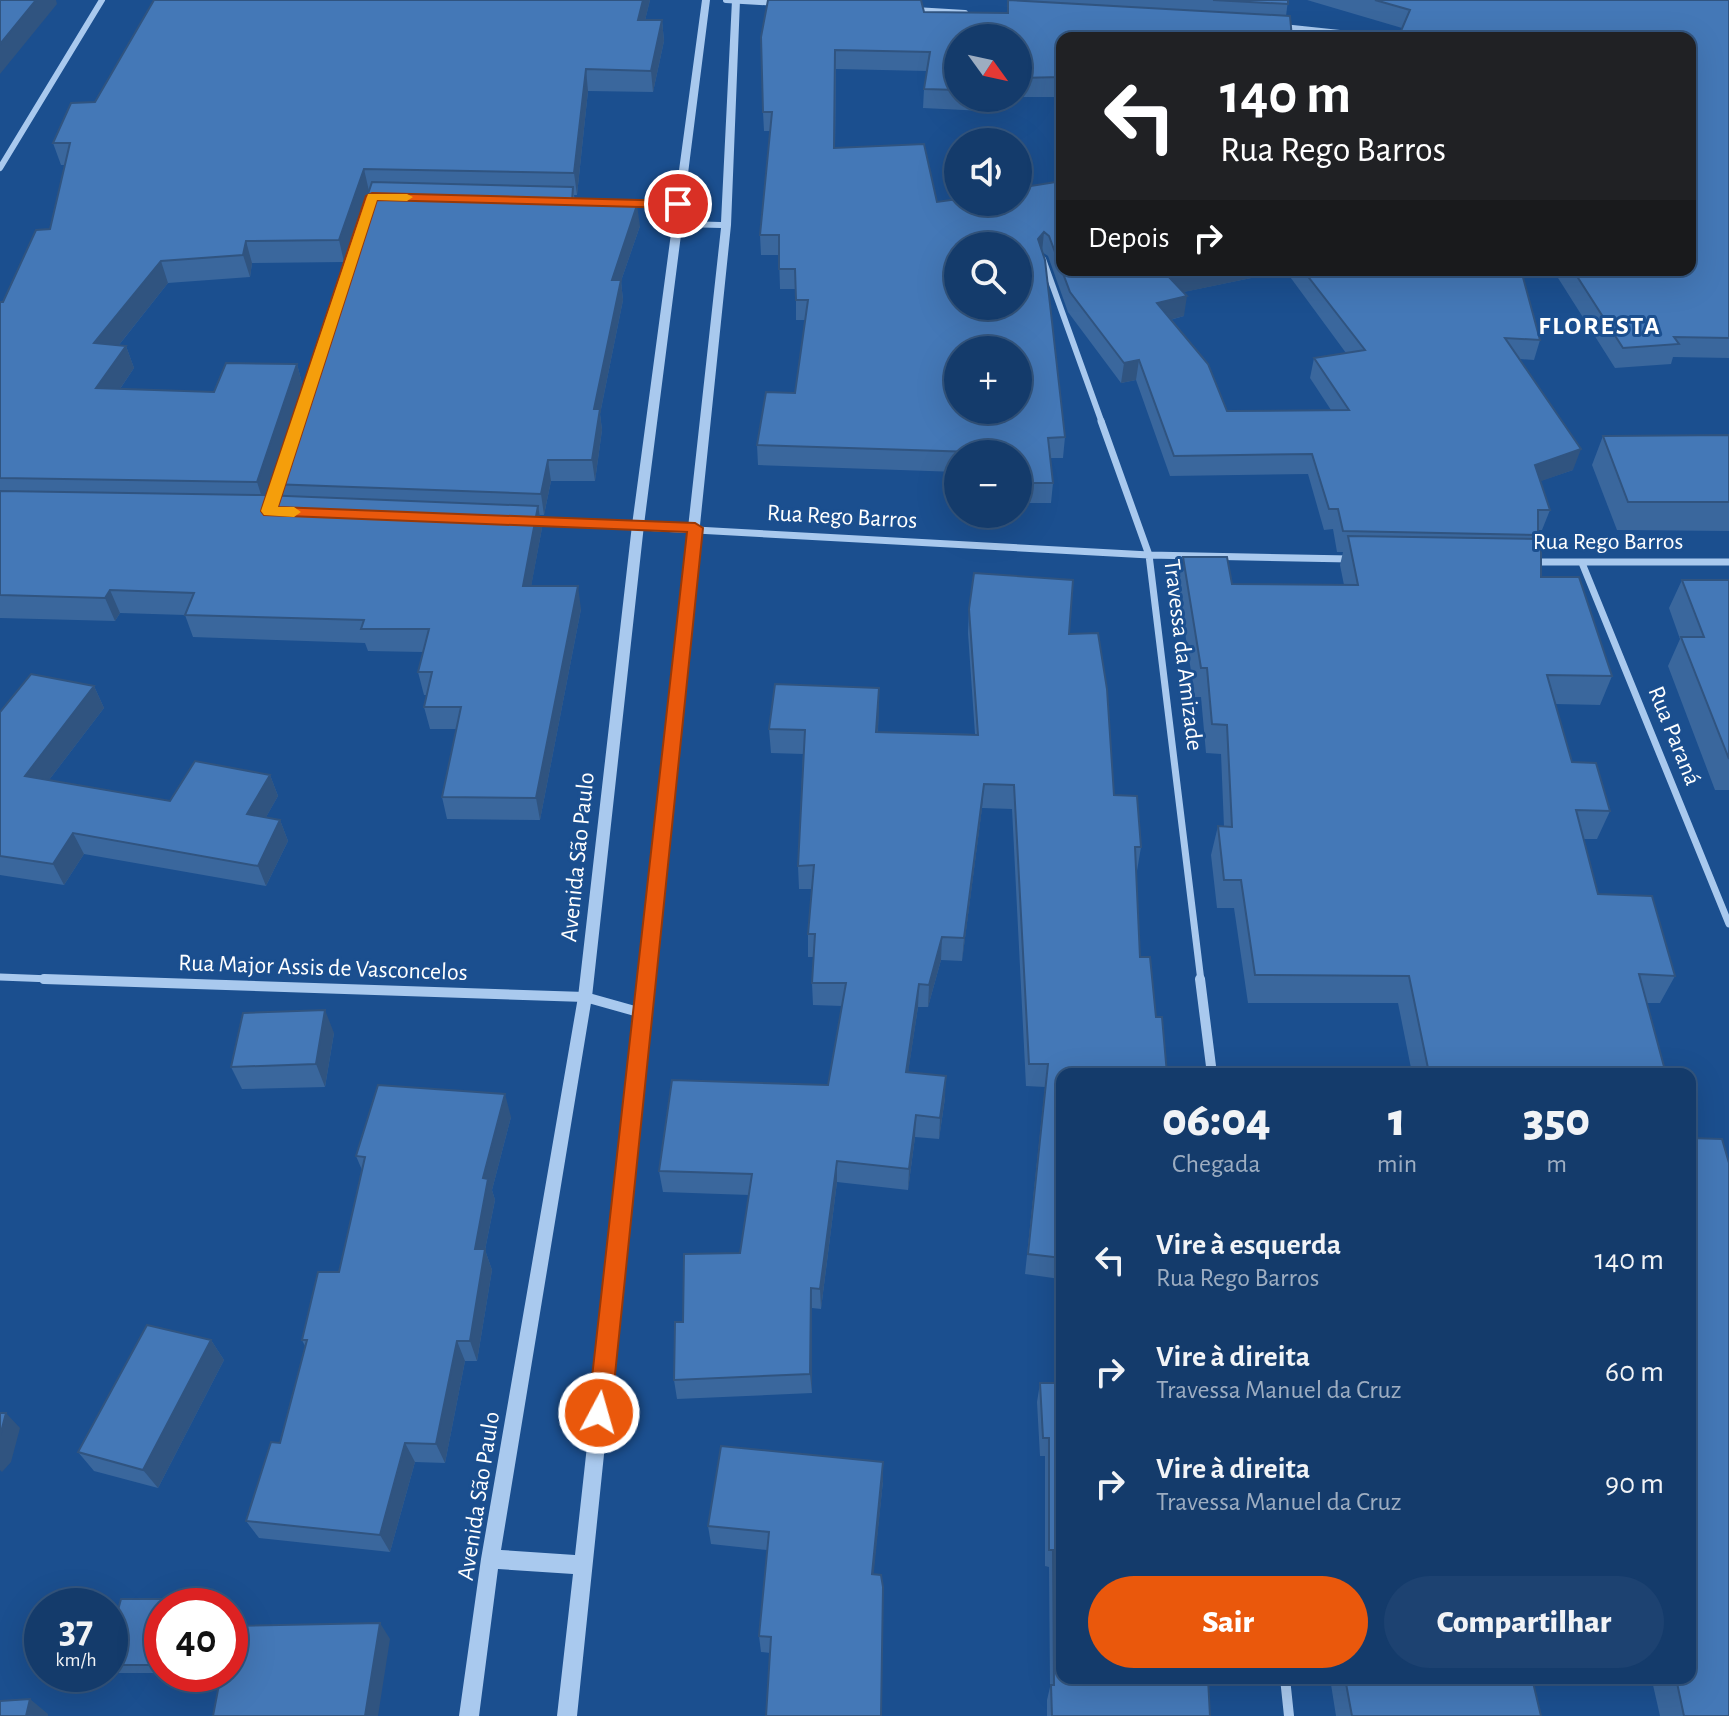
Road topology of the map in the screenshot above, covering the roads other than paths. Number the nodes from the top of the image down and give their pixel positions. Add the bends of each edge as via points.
1 (102, 0) edge
2 (706, 0) edge
3 (726, 0) edge
4 (736, 0) edge
5 (783, 3) edge
6 (908, 10) edge
7 (979, 13) edge
8 (1269, 26) edge
9 (1328, 32) edge
10 (0, 168) edge
11 (556, 201) edge
12 (678, 204) junction
13 (675, 224) junction
14 (726, 225) junction
15 (362, 226) edge
16 (1042, 258) edge
17 (323, 346) edge
18 (530, 521) edge
19 (638, 525) junction
20 (695, 528) junction
21 (1149, 555) junction
22 (1365, 559) edge
23 (1520, 562) edge
24 (1729, 562) edge
25 (1582, 563) junction
26 (1729, 924) edge
27 (0, 977) edge
28 (585, 997) junction
29 (642, 1013) junction
30 (1211, 1068) edge
31 (490, 1559) junction
32 (584, 1565) junction
33 (1286, 1684) edge
34 (469, 1716) edge
35 (567, 1716) edge
36 (1289, 1716) edge

1 - 10 street
2 - 12 street, Avenida São Paulo
3 - 4 street
4 - 5 street
4 - 14 street
6 - 7 street
8 - 9 street
11 - 12 street
12 - 13 street, Avenida São Paulo
13 - 14 street
13 - 19 street, Avenida São Paulo
14 - 20 street
15 - 17 street
16 - 21 street, Travessa da Amizade
18 - 19 street, Rua Rego Barros
19 - 20 street, Rua Rego Barros
19 - 28 street, Avenida São Paulo
20 - 21 street, Rua Rego Barros
20 - 29 street
21 - 22 street, Rua Rego Barros
21 - 30 street, Travessa da Amizade
23 - 25 street, Rua Rego Barros
24 - 25 street, Rua Rego Barros
25 - 26 street, Rua Paraná
27 - 28 street, Rua Major Assis de Vasconcelos
28 - 29 street, Rua Major Assis de Vasconcelos
28 - 31 street, Avenida São Paulo
29 - 32 street
31 - 32 street
31 - 34 street, Avenida São Paulo
32 - 35 street
33 - 36 street

